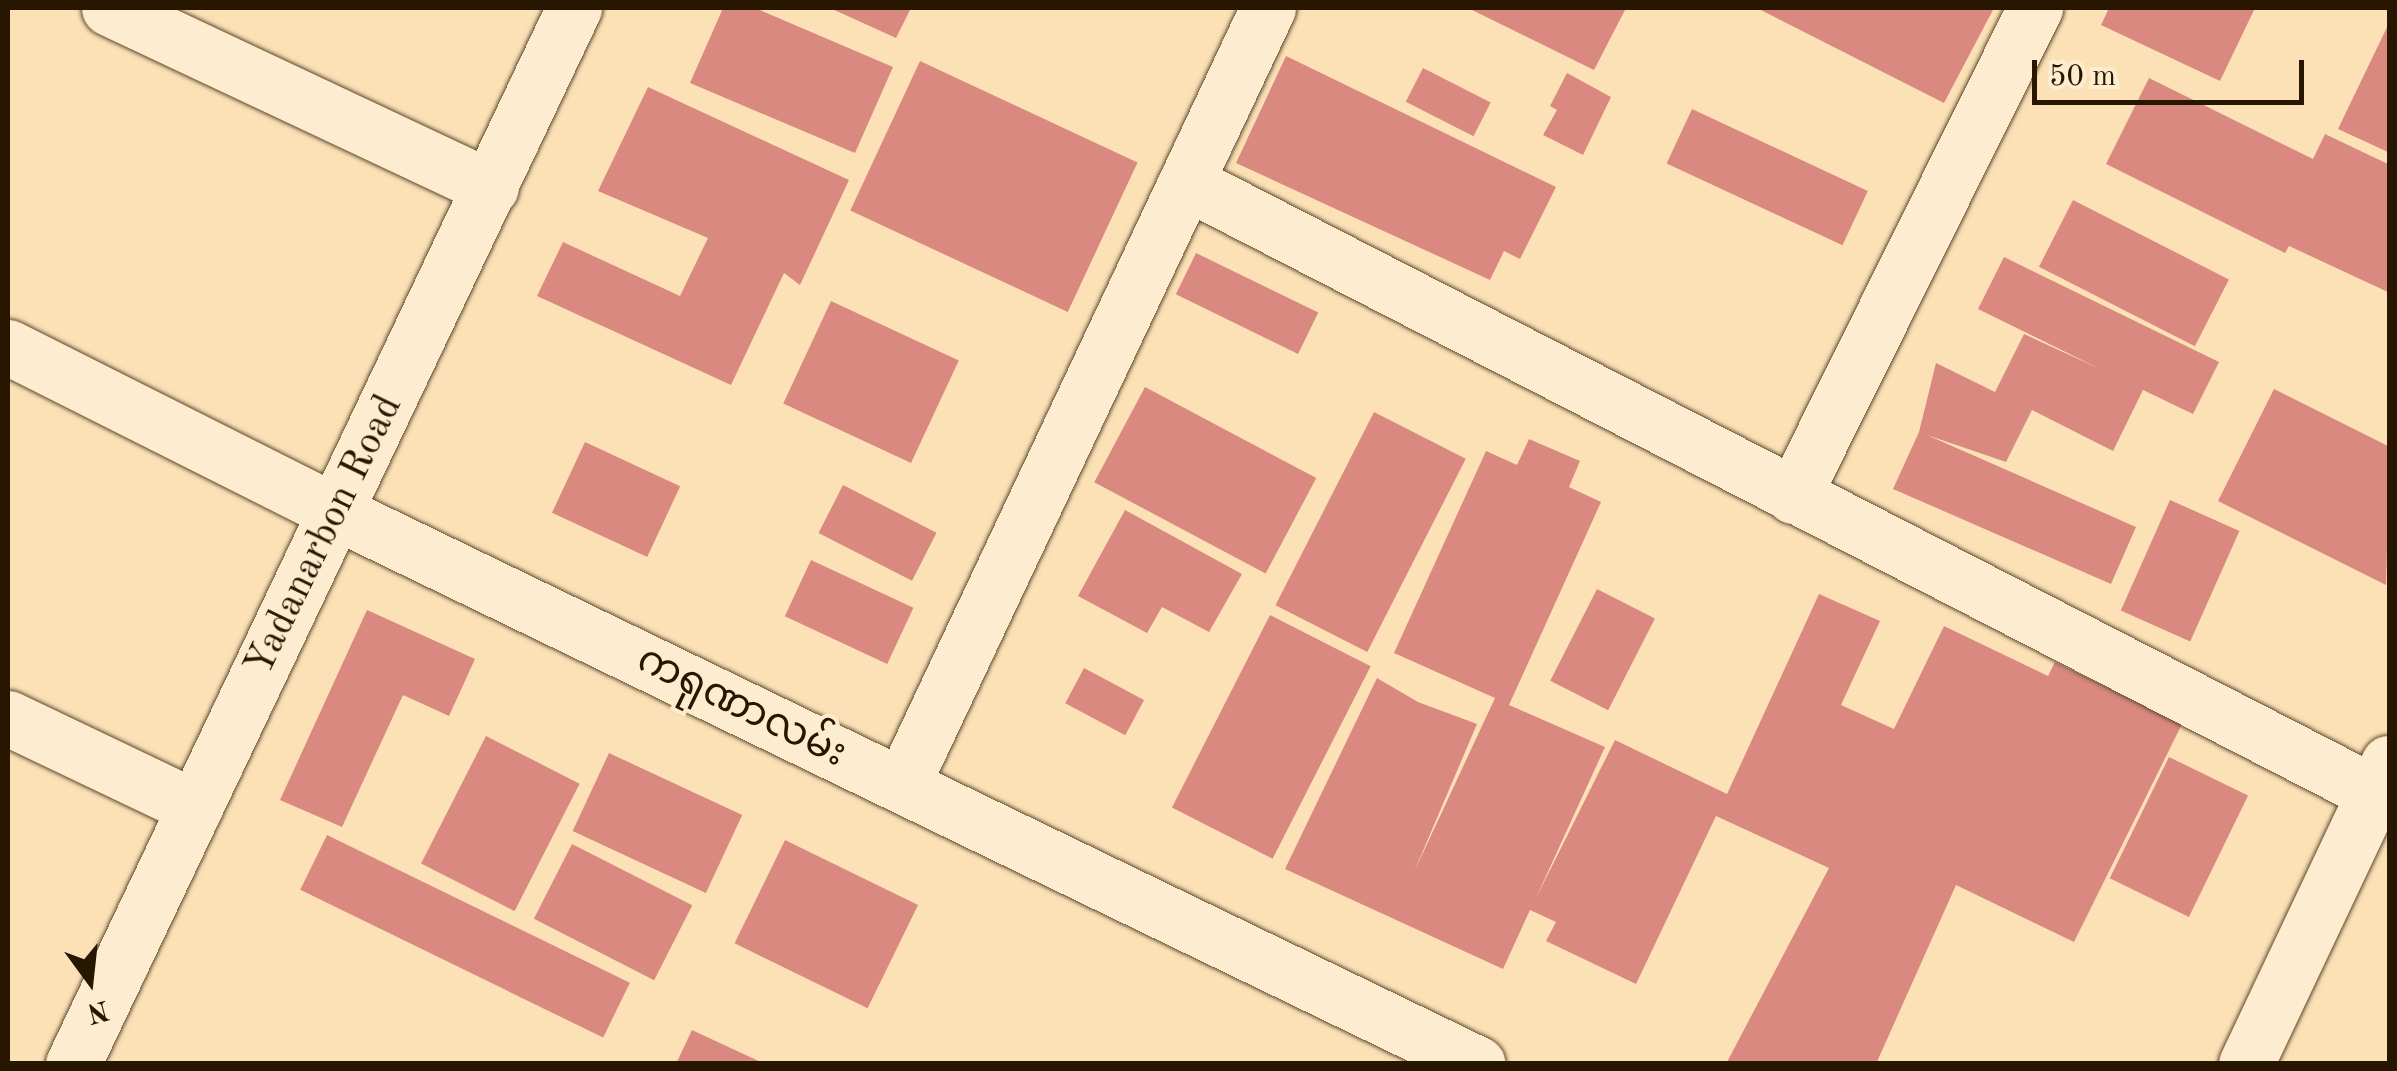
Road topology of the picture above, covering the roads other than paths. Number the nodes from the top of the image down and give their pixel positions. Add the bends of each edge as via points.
1 (109, 8) edge
2 (574, 8) edge
3 (1268, 8) edge
4 (2035, 8) edge
5 (182, 24) edge
6 (1186, 182) junction
7 (491, 188) junction
8 (8, 347) edge
9 (1793, 496) junction
10 (336, 512) junction
11 (8, 718) edge
12 (902, 785) junction
13 (2384, 786) edge
14 (195, 807) junction
15 (72, 1064) edge
16 (1478, 1064) edge
17 (2246, 1064) edge

1 - 5 street
2 - 7 street, Yadanarbon Road
3 - 6 street
4 - 9 street
5 - 7 street
6 - 9 street
6 - 12 street
7 - 10 street, Yadanarbon Road
8 - 10 street, ကရုဏာလမ်း
9 - 13 street
10 - 12 street, ကရုဏာလမ်း
10 - 14 street, Yadanarbon Road
11 - 14 street
12 - 16 street, ကရုဏာလမ်း
13 - 17 street
14 - 15 street, Yadanarbon Road

